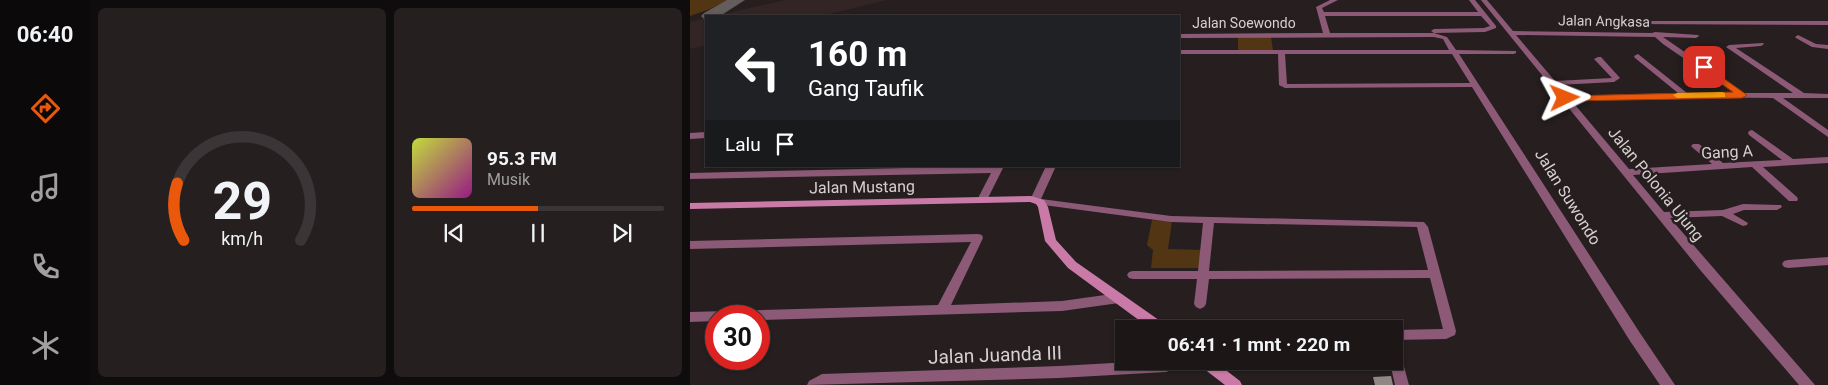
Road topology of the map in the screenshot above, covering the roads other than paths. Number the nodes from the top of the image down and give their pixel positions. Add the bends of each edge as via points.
1 (1336, 0) edge
2 (1472, 0) edge
3 (1484, 0) edge
4 (1321, 14) junction
5 (1483, 14) junction
6 (1631, 23) dead end
7 (1828, 23) edge
8 (1812, 25) junction
9 (1828, 30) edge
10 (1326, 33) junction
11 (1512, 33) junction
12 (1655, 34) junction
13 (1180, 36) edge
14 (1696, 36) dead end
15 (1798, 37) dead end
16 (1762, 44) dead end
17 (1828, 47) edge
18 (1180, 52) edge
19 (1281, 52) junction
20 (1454, 52) junction
21 (1514, 52) dead end
22 (1638, 56) dead end
23 (1598, 58) dead end
24 (1552, 83) junction
25 (1476, 85) junction
26 (1685, 95) junction
27 (1742, 95) junction
28 (1775, 96) junction
29 (1802, 96) junction
30 (1828, 96) edge
31 (1565, 98) junction
32 (1752, 133) dead end
33 (1828, 134) edge
34 (690, 136) edge
35 (705, 136) edge
36 (1696, 146) dead end
37 (1827, 161) edge
38 (1792, 163) junction
39 (1754, 165) junction
40 (1720, 166) junction
41 (1051, 167) edge
42 (998, 168) edge
43 (1628, 172) junction
44 (690, 176) edge
45 (1793, 199) dead end
46 (982, 200) junction
47 (1038, 201) junction
48 (690, 206) edge
49 (1777, 206) dead end
50 (1724, 213) junction
51 (1664, 215) junction
52 (1210, 220) junction
53 (1743, 223) dead end
54 (690, 246) edge
55 (1828, 261) edge
56 (1788, 264) dead end
57 (1436, 274) junction
58 (1133, 275) dead end
59 (1205, 275) junction
60 (1119, 298) junction
61 (1200, 304) dead end
62 (942, 310) junction
63 (770, 315) edge
64 (705, 316) edge
65 (690, 317) edge
66 (1149, 320) edge
67 (1403, 334) edge
68 (1115, 369) edge
69 (1216, 370) edge
70 (1399, 370) edge
71 (814, 385) edge
72 (1235, 385) edge
73 (1402, 385) edge
74 (1668, 385) edge
75 (1808, 385) edge

1 - 4 street via 1320,6
2 - 5 street
3 - 11 street, Jalan Polonia Ujung
4 - 5 street
4 - 10 street
5 - 10 street via 1494,26 1492,29
6 - 8 street
7 - 8 street
8 - 9 street
10 - 13 street, Jalan Soewondo
10 - 20 street, Jalan Suwondo via 1434,35 1445,38
11 - 12 street, Jalan Angkasa
11 - 24 street, Jalan Polonia Ujung
12 - 14 street, Jalan Angkasa
12 - 27 street
15 - 17 street via 1814,46
16 - 29 street via 1729,47
18 - 19 street
19 - 20 street
19 - 25 street via 1285,86
20 - 21 street
20 - 25 street, Jalan Suwondo
22 - 26 street
23 - 24 street via 1616,78 1614,80
24 - 31 street, Jalan Polonia Ujung
25 - 74 street, Jalan Suwondo
26 - 27 street
26 - 31 street
27 - 28 street
28 - 29 street
28 - 33 street
29 - 30 street
31 - 43 street, Jalan Polonia Ujung
32 - 38 street
34 - 35 street
36 - 40 street
37 - 38 street, Gang A
38 - 39 street, Gang A
39 - 40 street, Gang A
39 - 45 street
40 - 43 street, Gang A
41 - 47 street
42 - 44 street
42 - 46 street
43 - 51 street, Jalan Polonia Ujung
46 - 47 main road, Jalan Mustang via 1025,198
46 - 48 main road, Jalan Mustang
47 - 52 street via 1171,219
47 - 60 main road via 1043,207 1051,240 1060,251 1072,265
49 - 50 street via 1739,207
50 - 51 street
50 - 53 street
51 - 75 street, Jalan Polonia Ujung via 1705,268
52 - 57 street via 1420,224
52 - 59 street
54 - 62 street via 978,238
55 - 56 street
57 - 59 street
57 - 67 street via 1449,332
58 - 59 street
59 - 61 street
60 - 62 street via 1062,306
60 - 66 main road
62 - 63 street
64 - 65 street
68 - 71 street, Jalan Juanda III via 822,380
69 - 72 main road
70 - 73 street

